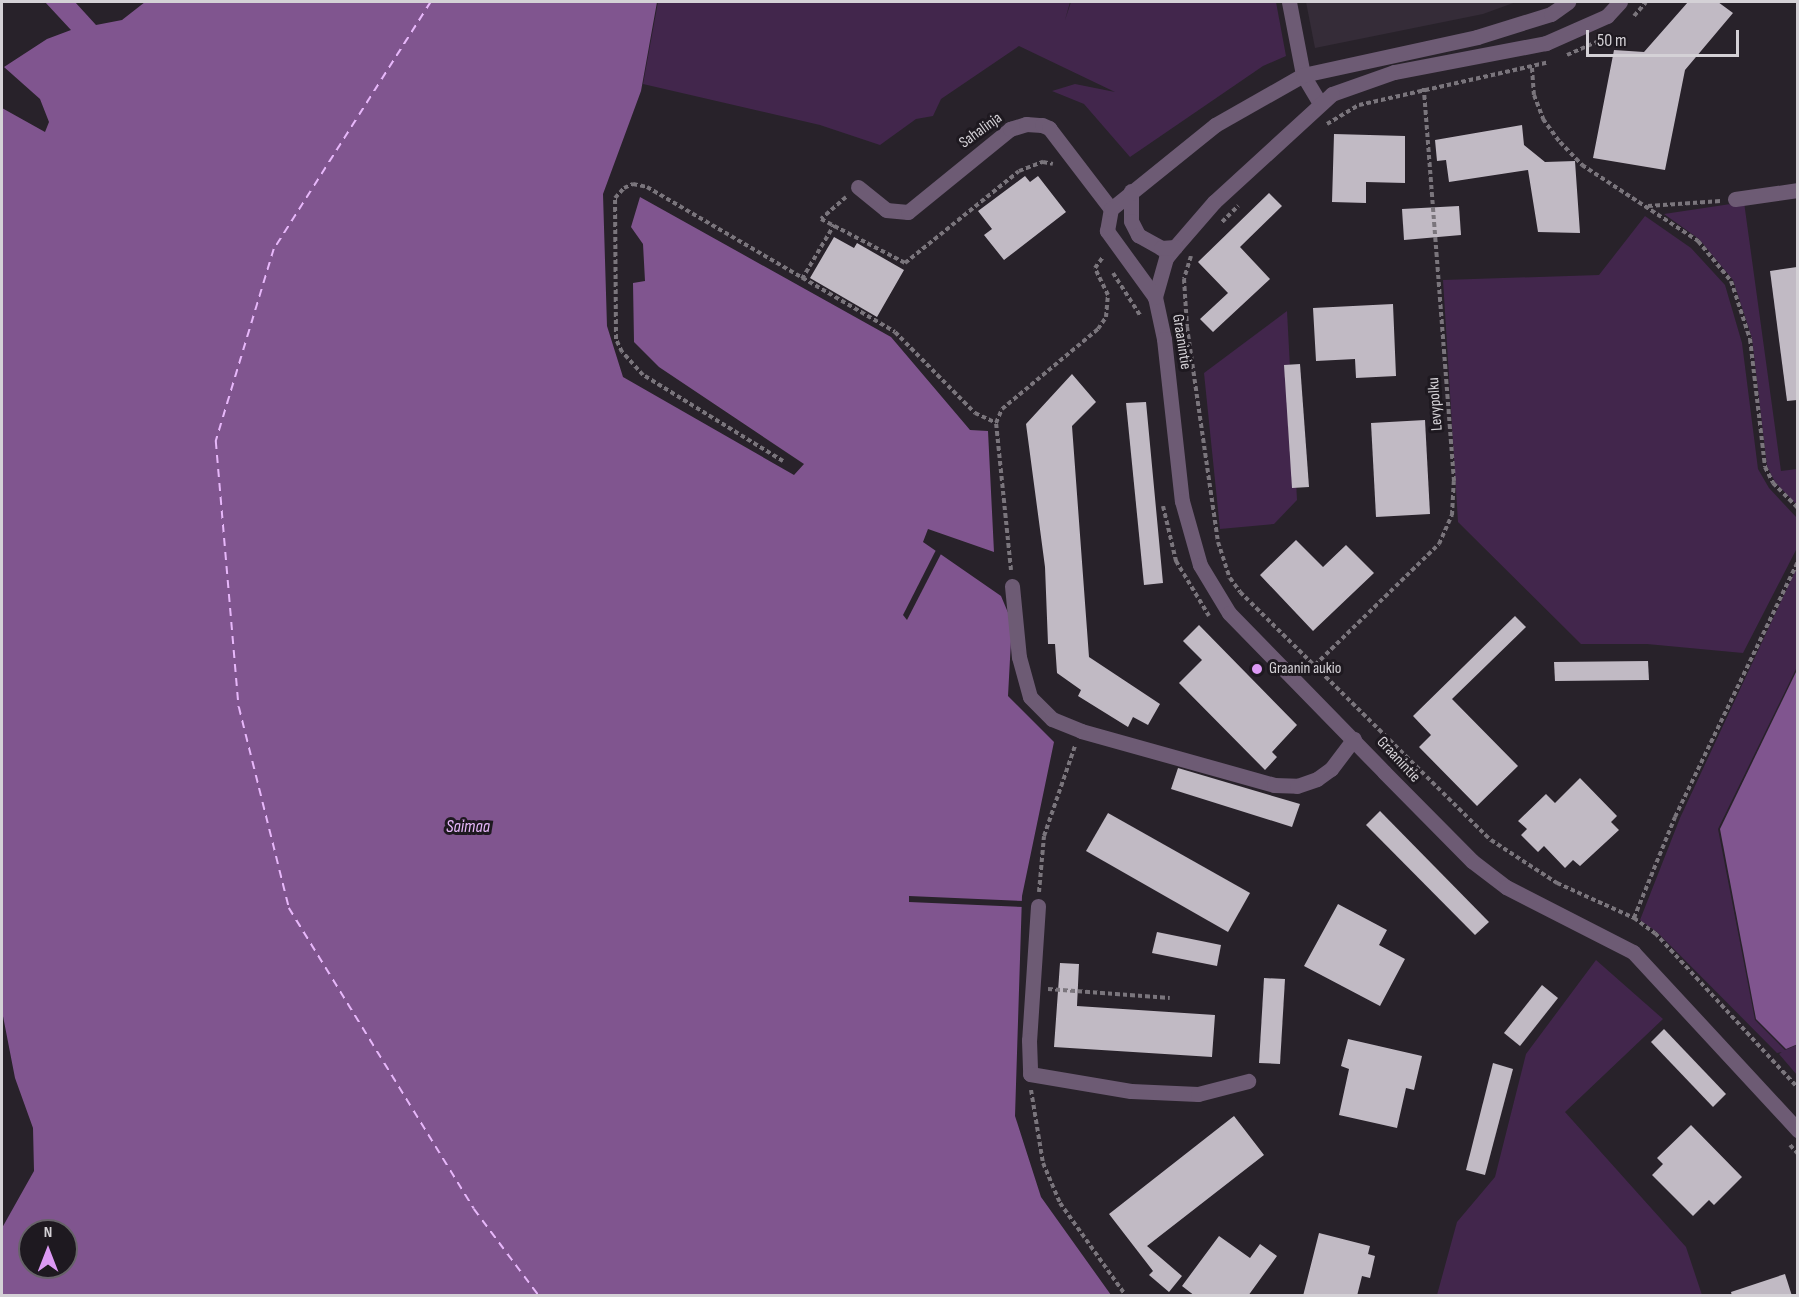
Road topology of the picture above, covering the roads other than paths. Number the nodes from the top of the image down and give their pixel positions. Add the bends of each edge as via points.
1 (1289, 2) edge
2 (1568, 2) edge
3 (1620, 2) edge
4 (1303, 75) junction
5 (1319, 102) junction
6 (858, 187) road end
7 (1797, 190) edge
8 (1131, 191) junction
9 (1735, 200) road end
10 (1111, 209) junction
11 (1174, 247) junction
12 (1155, 297) junction
13 (1012, 586) road end
14 (1354, 739) junction
15 (1038, 906) road end
16 (1248, 1081) dead end
17 (1797, 1130) edge

1 - 4 street
2 - 4 street via 1551,14 1514,27
3 - 5 street, Graanintie via 1607,16 1546,44 1394,72
4 - 5 street
4 - 8 street via 1215,125
5 - 11 street, Graanintie via 1214,202
6 - 10 street, Sahalinja via 886,210 908,212 1010,129 1042,125 1049,128
7 - 9 street
8 - 10 street
8 - 11 street via 1131,221 1138,235 1161,248
10 - 12 street, Graanintie via 1107,231
11 - 12 street, Graanintie via 1166,258
12 - 14 street, Graanintie via 1164,339 1182,501 1200,565 1228,613
13 - 14 street via 1019,657 1030,697 1052,719 1081,731 1274,785 1296,786 1331,769
14 - 17 street, Graanintie via 1472,861 1506,887 1634,952
15 - 16 street via 1030,1074 1131,1091 1198,1095

